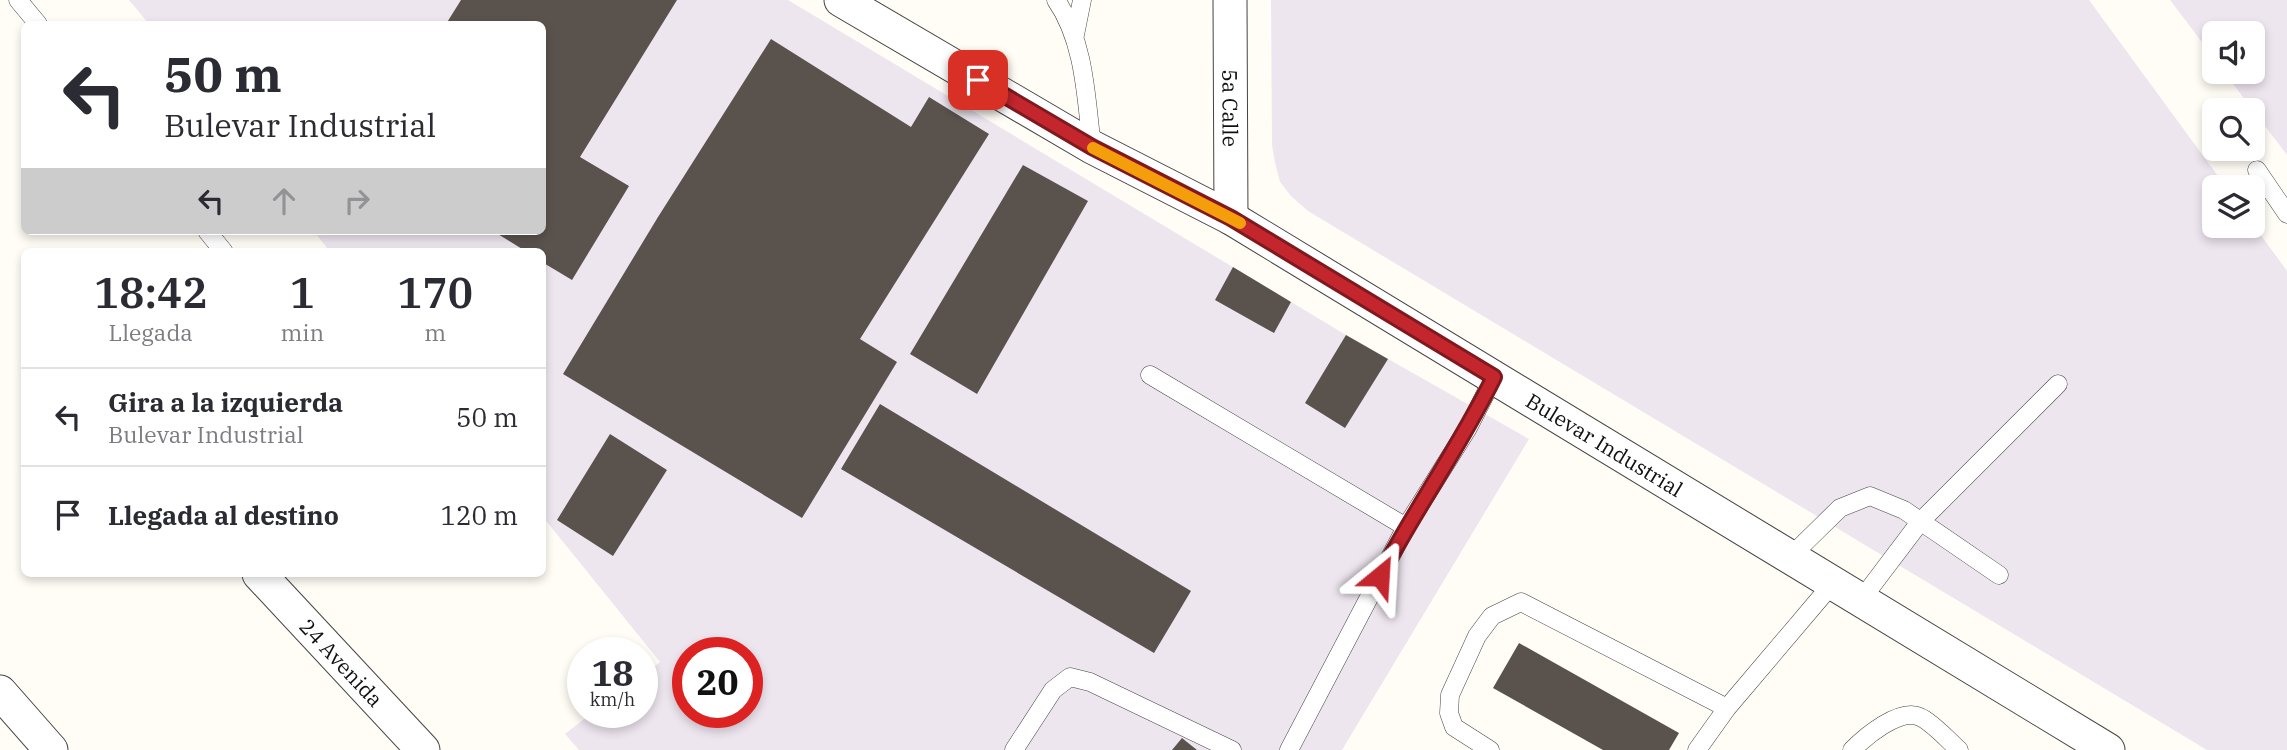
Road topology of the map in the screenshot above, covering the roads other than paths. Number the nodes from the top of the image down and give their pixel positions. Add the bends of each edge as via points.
1 (18, 0) edge
2 (841, 0) edge
3 (1056, 0) edge
4 (1082, 0) edge
5 (1230, 0) edge
6 (36, 21) edge
7 (1075, 35) junction
8 (1092, 147) junction
9 (2257, 170) dead end
10 (2287, 214) edge
11 (1231, 218) junction
12 (1150, 375) dead end
13 (1494, 377) junction
14 (2058, 384) dead end
15 (1920, 522) junction
16 (1406, 527) junction
17 (1790, 557) junction
18 (1999, 575) dead end
19 (262, 577) edge
20 (1833, 583) junction
21 (1861, 600) junction
22 (0, 692) edge
23 (1727, 708) junction
24 (51, 750) edge
25 (423, 750) edge
26 (1014, 750) edge
27 (1232, 750) edge
28 (1289, 750) edge
29 (1490, 750) edge
30 (1697, 750) edge
31 (1852, 750) edge
32 (1959, 750) edge
33 (2108, 750) edge

1 - 6 lane
2 - 8 street, Bulevar Industrial
3 - 7 lane
4 - 7 lane
5 - 11 street, 5a Calle
7 - 8 lane
8 - 11 street, Bulevar Industrial
9 - 10 lane
11 - 13 street, Bulevar Industrial
12 - 16 lane
13 - 16 lane
13 - 17 street, Bulevar Industrial
14 - 15 lane
15 - 17 lane via 1870,496 1840,508
15 - 18 lane
15 - 21 lane
16 - 28 lane
17 - 20 street, Bulevar Industrial
19 - 25 street, 24 Avenida
20 - 21 street, Bulevar Industrial
20 - 23 lane
21 - 33 street, Bulevar Industrial
22 - 24 street
23 - 29 lane via 1521,602 1492,616 1477,636 1450,695 1448,712 1454,727
23 - 30 lane
26 - 27 lane via 1053,690 1070,677 1090,682
31 - 32 lane via 1887,722 1911,715 1920,716

